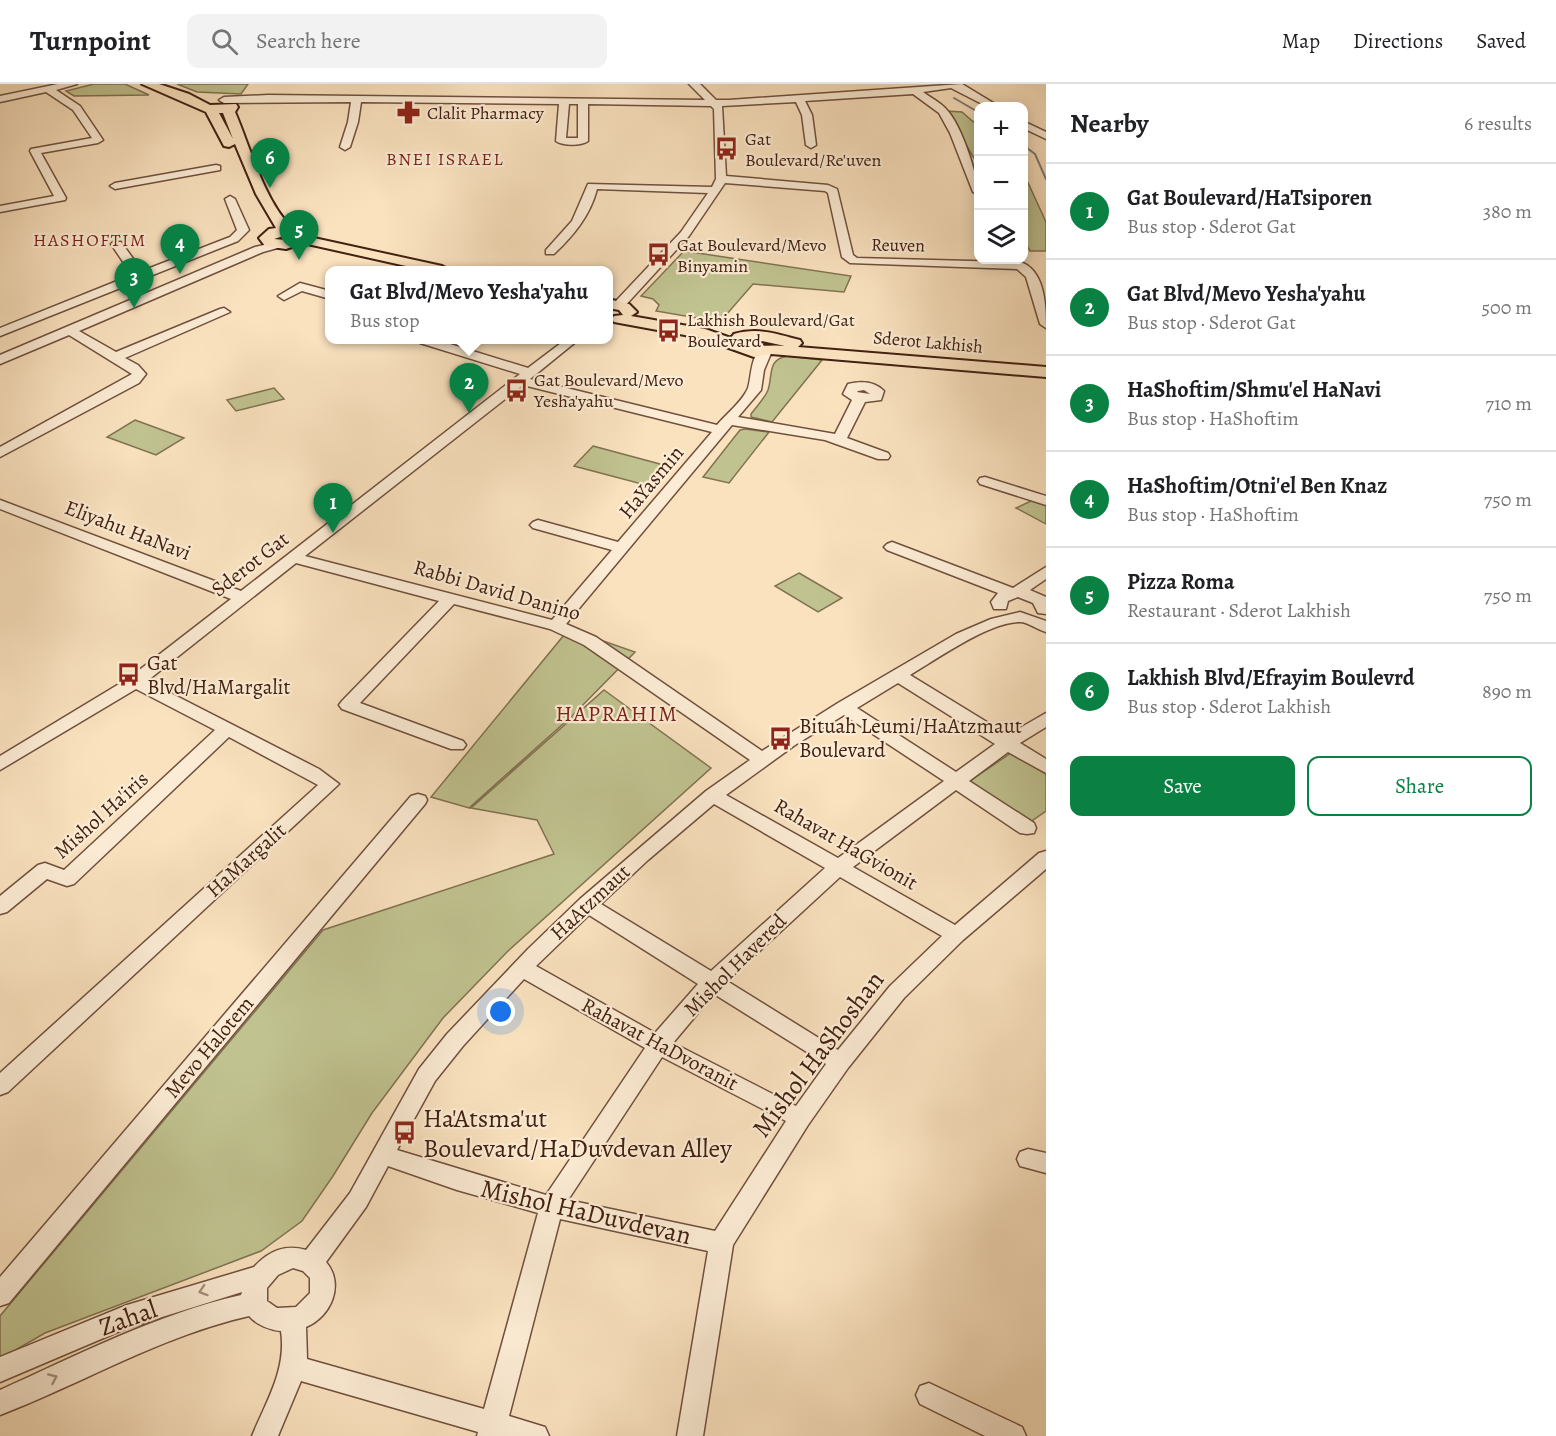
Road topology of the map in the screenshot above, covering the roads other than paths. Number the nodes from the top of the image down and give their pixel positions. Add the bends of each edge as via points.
1 (72, 84) edge
2 (148, 84) edge
3 (167, 84) edge
4 (694, 84) edge
5 (954, 84) edge
6 (51, 87) edge
7 (915, 91) junction
8 (0, 97) edge
9 (356, 99) junction
10 (800, 100) junction
11 (564, 101) junction
12 (583, 101) junction
13 (661, 101) junction
14 (772, 101) junction
15 (985, 102) edge
16 (713, 104) junction
17 (221, 105) junction
18 (1028, 127) edge
19 (1046, 136) edge
20 (811, 145) dead end
21 (345, 147) dead end
22 (216, 168) dead end
23 (974, 182) edge
24 (719, 184) junction
25 (115, 186) dead end
26 (230, 199) dead end
27 (0, 209) edge
28 (282, 238) junction
29 (117, 244) dead end
30 (550, 252) dead end
31 (974, 262) edge
32 (1017, 264) edge
33 (399, 266) edge
34 (422, 266) edge
35 (141, 277) junction
36 (325, 294) edge
37 (284, 296) dead end
38 (224, 312) dead end
39 (617, 312) edge
40 (1046, 324) edge
41 (69, 330) junction
42 (0, 333) edge
43 (438, 344) edge
44 (565, 344) edge
45 (745, 344) junction
46 (770, 346) junction
47 (0, 355) edge
48 (115, 357) junction
49 (1046, 365) edge
50 (757, 370) junction
51 (1046, 372) edge
52 (523, 376) junction
53 (860, 399) dead end
54 (726, 425) junction
55 (839, 440) junction
56 (0, 453) edge
57 (883, 456) dead end
58 (985, 481) dead end
59 (1046, 501) edge
60 (0, 504) edge
61 (538, 525) dead end
62 (892, 547) dead end
63 (623, 548) junction
64 (294, 558) junction
65 (1046, 572) edge
66 (242, 597) junction
67 (450, 598) junction
68 (1007, 598) junction
69 (1045, 606) edge
70 (1024, 617) junction
71 (556, 626) junction
72 (1046, 627) edge
73 (962, 637) junction
74 (898, 675) junction
75 (135, 682) junction
76 (844, 707) junction
77 (1046, 719) edge
78 (226, 730) junction
79 (1008, 743) junction
80 (457, 745) dead end
81 (762, 760) junction
82 (0, 764) edge
83 (1046, 767) edge
84 (957, 780) junction
85 (713, 795) junction
86 (418, 800) dead end
87 (1027, 828) dead end
88 (1046, 858) edge
89 (838, 868) junction
90 (587, 904) junction
91 (0, 907) edge
92 (956, 935) junction
93 (522, 968) junction
94 (712, 982) junction
95 (658, 1045) junction
96 (840, 1062) junction
97 (0, 1086) edge
98 (800, 1118) junction
99 (383, 1155) junction
100 (551, 1207) junction
101 (721, 1244) junction
102 (312, 1262) junction
103 (259, 1276) junction
104 (0, 1294) edge
105 (256, 1303) junction
106 (292, 1320) junction
107 (294, 1367) junction
108 (0, 1370) edge
109 (929, 1395) dead end
110 (0, 1403) edge
111 (492, 1430) edge
112 (265, 1436) edge
113 (536, 1436) edge
114 (690, 1436) edge
115 (1013, 1436) edge

1 - 6 street
2 - 17 main road
3 - 17 main road
4 - 16 street
5 - 7 street
5 - 15 street
6 - 8 street
6 - 27 street via 77,108 98,141 35,151 61,198
7 - 10 street
7 - 23 street via 943,111
9 - 11 street via 473,96
9 - 17 street via 258,98
9 - 21 street
10 - 14 street
10 - 20 street via 807,115
11 - 12 street
11 - 12 street via 561,141 583,141
12 - 13 street
13 - 16 street
13 - 16 street
14 - 16 street
14 - 16 street
16 - 24 street
17 - 28 main road via 261,207
17 - 28 main road via 230,112 280,225
18 - 19 street
22 - 25 street
24 - 30 street via 592,186 580,219
24 - 31 street, Reuven via 828,188 833,191 848,257 854,261
24 - 39 street via 685,234
26 - 35 street via 243,230 240,235
28 - 33 main road
28 - 34 main road
28 - 41 street
28 - 47 street
29 - 35 street
32 - 40 street via 1032,276
35 - 42 street
36 - 37 street via 300,287
38 - 48 street
39 - 45 main road
41 - 47 street
41 - 48 street
43 - 52 street
44 - 52 street, Sderot Gat
45 - 46 main road
45 - 50 street
46 - 49 main road, Sderot Lakhish
46 - 50 street, HaYasmin
46 - 51 main road, Sderot Lakhish
48 - 56 street via 140,374
50 - 54 street, HaYasmin via 754,390
52 - 54 street
52 - 64 street, Sderot Gat
53 - 55 street
54 - 55 street via 801,430
54 - 63 street, HaYasmin
55 - 57 street
58 - 59 street
60 - 66 street, Eliyahu HaNavi
61 - 63 street, HaYasmin
62 - 68 street via 974,580
63 - 71 street
64 - 66 street, Sderot Gat
64 - 67 street, Rabbi David Danino
65 - 68 street, HaAtzmaut
66 - 75 street, Sderot Gat
67 - 71 street, Rabbi David Danino
67 - 80 street via 348,705
68 - 69 street via 1030,594
68 - 70 street via 1008,613
68 - 73 street, HaAtzmaut
69 - 70 street, HaAtzmaut via 1038,615
70 - 72 street
70 - 73 street, HaAtzmaut via 997,622
71 - 81 street, Rabbi David Danino via 590,641
73 - 74 street, HaAtzmaut
74 - 76 street, HaAtzmaut
74 - 79 street
75 - 78 street, HaMargalit
75 - 82 street, Sderot Gat
76 - 81 street, HaAtzmaut
76 - 84 street
77 - 79 street, Mishol Havered
78 - 91 street, Mishol Ha'iris via 67,879 45,870
78 - 97 street, HaMargalit via 330,784
79 - 83 street
79 - 84 street, Mishol Havered
81 - 85 street, HaAtzmaut
84 - 87 street
84 - 89 street, Mishol Havered
85 - 89 street, Rahavat HaGvionit
85 - 90 street, HaAtzmaut
86 - 104 street, Mevo Halotem
88 - 92 street, Mishol HaShoshan
89 - 92 street, Rahavat HaGvionit
89 - 94 street, Mishol Havered
90 - 93 street, HaAtzmaut
90 - 94 street
92 - 96 street, Mishol HaShoshan via 897,992
93 - 95 street, Rahavat HaDvoranit
93 - 99 street, HaAtzmaut via 427,1075
94 - 95 street, Mishol Havered
94 - 96 street
95 - 98 street, Rahavat HaDvoranit
95 - 100 street, Mishol Havered
96 - 98 street, Mishol HaShoshan
98 - 101 street, Mishol HaShoshan
99 - 100 street, Mishol HaDuvdevan
99 - 102 street, HaAtzmaut via 358,1200
100 - 101 street, Mishol HaDuvdevan
100 - 111 street, Mishol Havered
101 - 114 street, Mishol HaShoshan
102 - 103 street via 303,1258 283,1259
102 - 106 street via 325,1282 322,1299 310,1312
103 - 105 street
103 -> 108 street, Zahal via 177,1299
105 - 106 street via 274,1319
110 -> 105 street, Zahal via 208,1314
106 - 107 street
107 - 111 street
107 - 112 street
109 - 115 street
111 - 113 street

